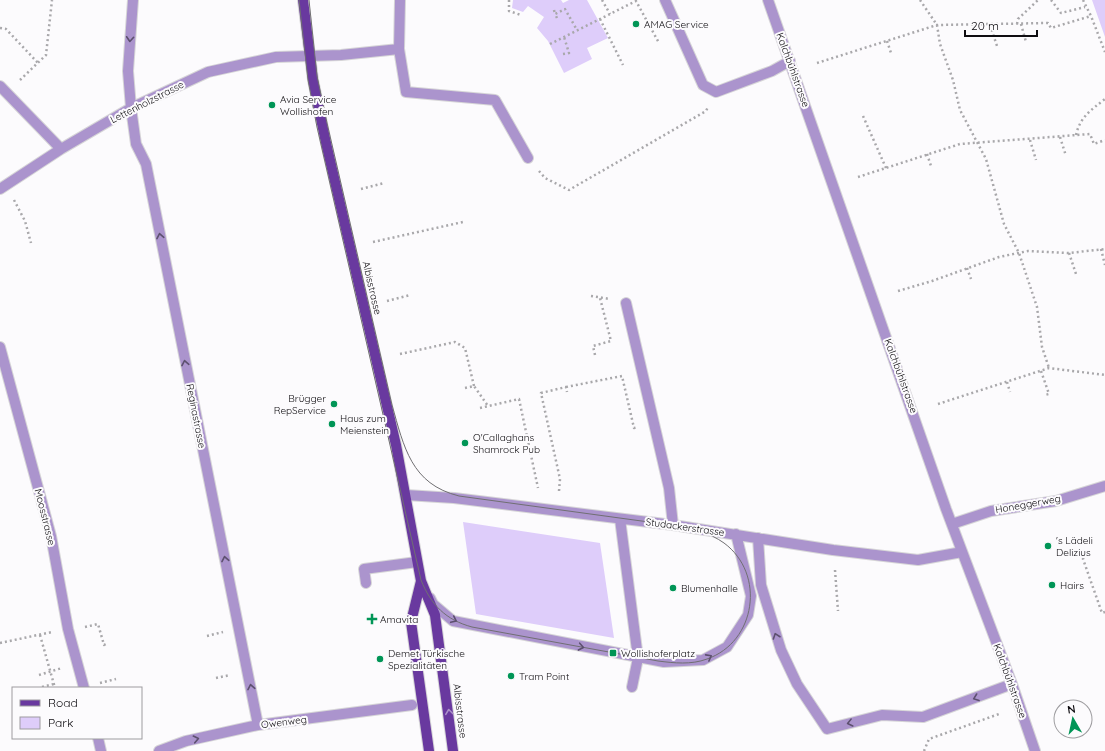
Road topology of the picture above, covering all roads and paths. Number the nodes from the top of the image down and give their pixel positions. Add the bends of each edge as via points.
1 (52, 0) edge
2 (133, 0) edge
3 (303, 0) edge
4 (400, 0) edge
5 (509, 0) edge
6 (602, 0) edge
7 (665, 0) edge
8 (768, 0) edge
9 (920, 0) edge
10 (1038, 0) edge
11 (1051, 0) edge
12 (1083, 0) edge
13 (1085, 6) junction
14 (554, 10) dead end
15 (556, 14) junction
16 (610, 14) junction
17 (521, 15) dead end
18 (1091, 16) junction
19 (557, 18) dead end
20 (600, 19) junction
21 (1017, 24) junction
22 (1021, 24) junction
23 (937, 25) junction
24 (990, 25) junction
25 (0, 28) edge
26 (577, 30) junction
27 (564, 37) junction
28 (887, 41) junction
29 (1026, 42) dead end
30 (659, 43) dead end
31 (550, 44) dead end
32 (996, 46) dead end
33 (399, 49) junction
34 (1105, 52) edge
35 (891, 53) dead end
36 (563, 54) dead end
37 (309, 56) junction
38 (790, 61) junction
39 (38, 62) junction
40 (817, 63) dead end
41 (623, 65) dead end
42 (20, 80) dead end
43 (0, 86) edge
44 (716, 92) junction
45 (1105, 99) edge
46 (131, 108) junction
47 (863, 116) dead end
48 (1076, 135) junction
49 (1060, 137) junction
50 (1030, 140) junction
51 (1105, 140) edge
52 (977, 141) junction
53 (61, 149) junction
54 (927, 154) junction
55 (1066, 156) dead end
56 (528, 158) joint
57 (1036, 160) dead end
58 (931, 166) dead end
59 (886, 168) junction
60 (858, 177) dead end
61 (384, 183) dead end
62 (0, 189) edge
63 (361, 189) dead end
64 (14, 200) dead end
65 (463, 222) dead end
66 (373, 242) dead end
67 (31, 243) dead end
68 (1101, 249) junction
69 (1105, 249) edge
70 (1019, 253) junction
71 (1069, 253) junction
72 (1105, 265) edge
73 (967, 268) junction
74 (1076, 274) dead end
75 (971, 279) dead end
76 (898, 291) dead end
77 (410, 295) dead end
78 (600, 298) dead end
79 (387, 301) dead end
80 (626, 303) dead end
81 (0, 347) edge
82 (400, 354) dead end
83 (595, 355) dead end
84 (1050, 368) junction
85 (1041, 371) junction
86 (1105, 375) edge
87 (1007, 382) junction
88 (474, 386) junction
89 (566, 387) junction
90 (465, 388) dead end
91 (568, 392) dead end
92 (1010, 392) dead end
93 (1045, 395) dead end
94 (938, 404) dead end
95 (488, 406) junction
96 (480, 408) dead end
97 (654, 423) junction
98 (1105, 486) edge
99 (538, 488) dead end
100 (559, 491) dead end
101 (406, 495) junction
102 (620, 519) junction
103 (673, 524) junction
104 (952, 524) junction
105 (736, 534) junction
106 (758, 538) junction
107 (962, 552) junction
108 (1085, 553) dead end
109 (417, 562) junction
110 (835, 570) dead end
111 (421, 581) junction
112 (366, 583) dead end
113 (838, 611) dead end
114 (1105, 612) edge
115 (67, 626) junction
116 (40, 635) junction
117 (0, 643) edge
118 (106, 644) dead end
119 (638, 658) junction
120 (66, 667) dead end
121 (51, 672) junction
122 (39, 675) dead end
123 (54, 684) junction
124 (1012, 684) junction
125 (42, 687) edge
126 (55, 687) edge
127 (84, 687) edge
128 (632, 687) dead end
129 (412, 705) dead end
130 (999, 714) dead end
131 (258, 725) junction
132 (98, 739) edge
133 (101, 751) edge
134 (159, 751) edge
135 (429, 751) edge
136 (453, 751) edge
137 (924, 751) edge
138 (1035, 751) edge

1 - 39 path via 46,55
2 -> 46 street, Reginastrasse via 128,71
3 - 37 main road, Albisstrasse
4 - 33 street
5 - 17 path via 509,11
6 - 16 path
7 - 44 street via 703,85
8 - 38 street, Kalchbühlstrasse
9 - 23 path
10 - 21 path via 1018,19
11 - 13 path via 1061,13
12 - 13 path
13 - 18 path
14 - 15 path
15 - 19 path
15 - 26 path via 565,9
16 - 20 path
16 - 30 path via 636,0
18 - 22 path via 1052,30 1048,23
18 - 34 path
20 - 26 path
20 - 41 path
21 - 22 path
21 - 24 path
22 - 29 path
23 - 24 path
23 - 28 path
23 - 52 path via 940,44 953,80 960,110
24 - 32 path
25 - 39 path via 6,29
26 - 27 path
27 - 31 path
27 - 36 path via 569,53
28 - 35 path
28 - 40 path
33 - 37 street, Lettenholzstrasse
33 - 56 street via 406,92 495,100
37 - 46 street, Lettenholzstrasse via 276,57 208,72
37 - 101 main road, Albisstrasse via 326,143
38 - 44 street via 772,71
38 - 104 street, Kalchbühlstrasse
39 - 42 path
43 - 53 street
44 - 56 path via 706,111 569,190 544,178
45 - 48 path via 1087,112 1078,124
46 - 53 street, Lettenholzstrasse
131 -> 46 street, Reginastrasse via 146,164 136,144
47 - 59 path
48 - 49 path
48 - 51 path via 1090,134 1094,144
49 - 50 path
49 - 55 path
50 - 52 path
50 - 57 path
52 - 54 path
52 - 70 path via 986,159 1004,224
53 - 62 street, Lettenholzstrasse
54 - 58 path
54 - 59 path
59 - 60 path
61 - 63 path
64 - 67 path via 26,222
65 - 66 path
68 - 69 path
68 - 71 path
68 - 72 path
70 - 71 path
70 - 73 path
70 - 84 path via 1037,307 1041,342
71 - 74 path
73 - 75 path
73 - 76 path
77 - 79 path
78 - 83 path via 611,342 593,346
80 - 97 street
81 - 115 street, Moosstrasse via 51,536
82 - 88 path via 455,342 465,348
84 - 85 path
84 - 86 path
85 - 87 path
85 - 93 path via 1049,394
87 - 92 path
87 - 94 path
88 - 90 path
88 - 95 path
89 - 91 path
89 - 97 path via 622,376 634,428
89 - 100 path via 541,393 560,479
95 - 96 path
95 - 99 path via 519,399
97 - 103 street via 669,488
98 - 104 street, Honeggerweg via 1056,500 991,511
101 - 102 street, Studackerstrasse via 454,498
101 - 109 main road, Albisstrasse
102 - 103 street, Studackerstrasse
102 - 119 street
103 - 105 street, Studackerstrasse
104 - 107 street, Kalchbühlstrasse
105 - 106 street, Studackerstrasse
119 -> 105 street via 664,662 703,660 727,647 748,615 751,596
106 - 107 street, Studackerstrasse via 918,560
124 -> 106 street via 923,717 882,714 827,729 797,684 781,650 761,585
107 - 124 street, Kalchbühlstrasse
108 - 114 path via 1083,558 1102,613
109 - 111 main road, Albisstrasse
109 - 112 street via 364,569
110 - 113 path
111 -> 119 street via 433,604 453,621
111 - 135 main road, Albisstrasse via 412,622
136 -> 111 main road, Albisstrasse via 435,615
115 - 116 path
115 - 118 path via 84,622 85,627 98,624 104,645
115 - 127 street, Moosstrasse
116 - 117 path
116 - 121 path
119 - 128 street
120 - 121 path
121 - 122 path
121 - 123 path
123 - 125 path
123 - 126 path
124 - 138 street, Kalchbühlstrasse
129 - 131 street, Owenweg
130 - 137 path via 929,739
134 -> 131 street, Owenweg via 186,741
132 - 133 street

